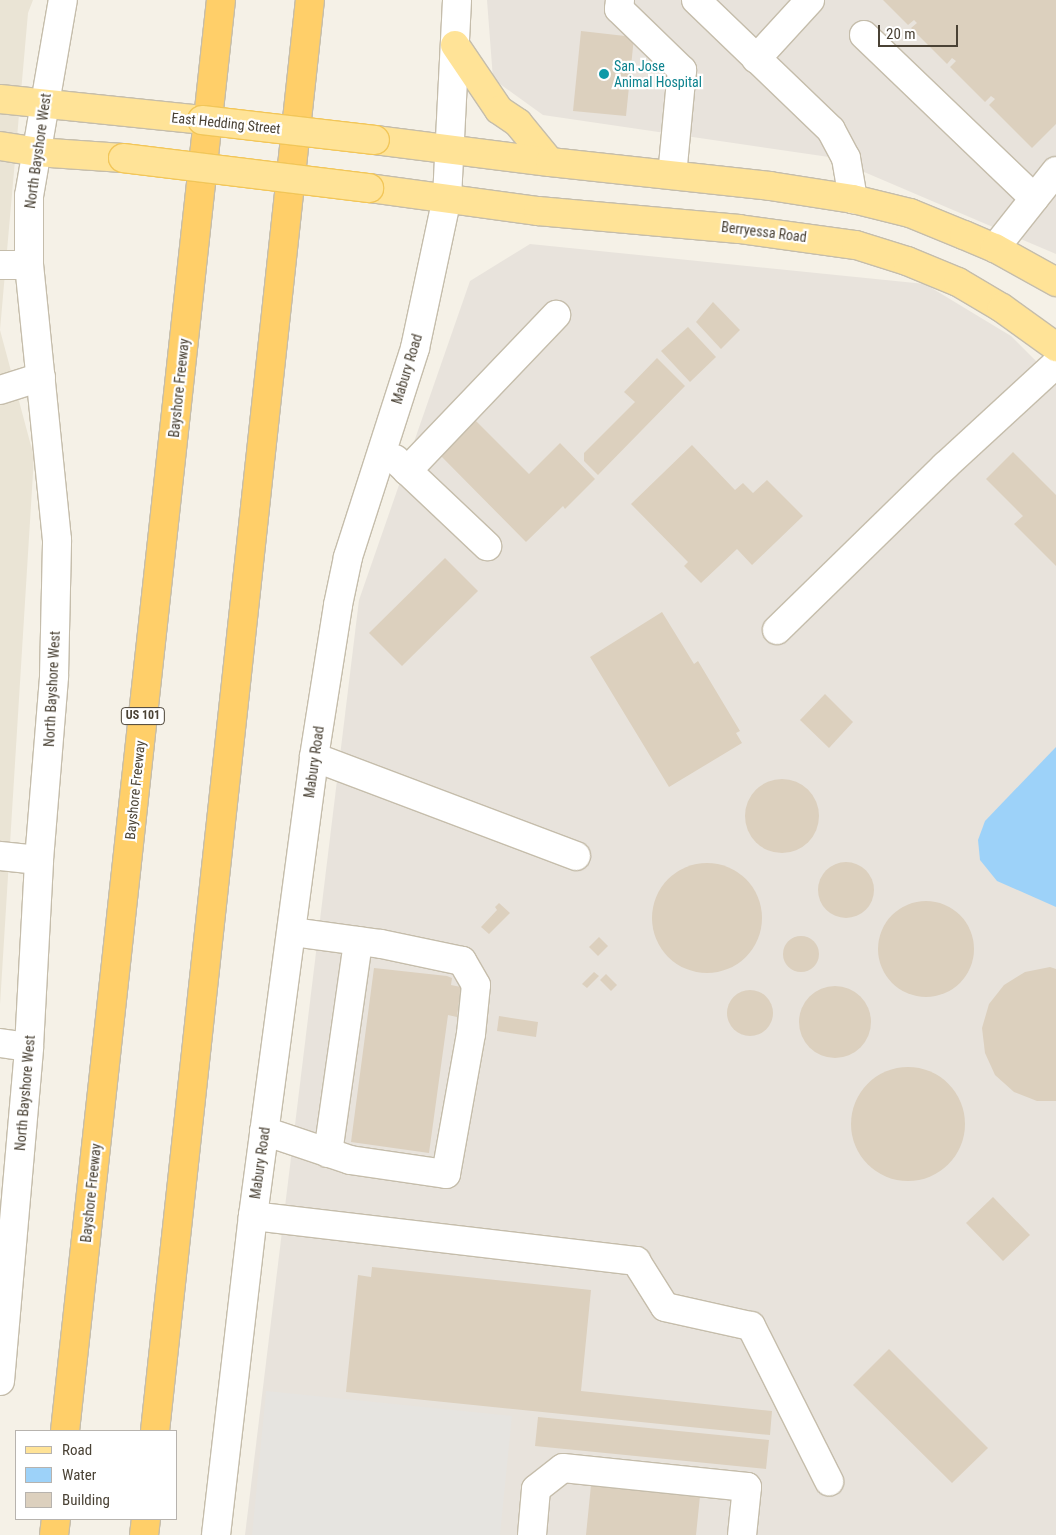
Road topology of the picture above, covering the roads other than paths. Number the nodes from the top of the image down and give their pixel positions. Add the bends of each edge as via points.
1 (63, 0) edge
2 (220, 0) edge
3 (310, 0) edge
4 (457, 0) edge
5 (620, 0) edge
6 (696, 0) edge
7 (810, 0) edge
8 (864, 35) dead end
9 (455, 45) junction
10 (756, 60) junction
11 (0, 99) edge
12 (44, 104) junction
13 (0, 146) edge
14 (451, 150) junction
15 (36, 152) junction
16 (550, 162) junction
17 (1056, 172) edge
18 (672, 175) junction
19 (447, 198) junction
20 (1034, 198) junction
21 (853, 199) junction
22 (995, 248) junction
23 (0, 265) edge
24 (29, 265) junction
25 (1056, 282) edge
26 (556, 315) dead end
27 (1056, 347) edge
28 (1056, 364) edge
29 (41, 377) junction
30 (0, 390) edge
31 (383, 448) junction
32 (407, 471) junction
33 (487, 546) dead end
34 (777, 630) dead end
35 (314, 757) junction
36 (0, 856) edge
37 (576, 856) dead end
38 (39, 860) junction
39 (292, 932) junction
40 (358, 941) junction
41 (0, 1043) edge
42 (29, 1047) junction
43 (264, 1131) junction
44 (328, 1153) junction
45 (253, 1216) junction
46 (3, 1321) edge
47 (0, 1381) edge
48 (65, 1430) edge
49 (155, 1430) edge
50 (830, 1481) dead end
51 (56, 1520) edge
52 (146, 1520) edge
53 (54, 1535) edge
54 (144, 1535) edge
55 (216, 1535) edge
56 (532, 1535) edge
57 (742, 1535) edge

1 - 12 street, North Bayshore West
2 - 48 highway, Bayshore Freeway / US 101
3 - 49 highway
4 - 9 street, Mabury Road
5 - 18 street via 619,9 682,70
6 - 10 street
7 - 10 street
8 - 20 street
9 - 14 street, Mabury Road
9 - 16 main road via 499,110 518,123
10 - 21 street via 831,130 846,158
11 - 12 main road, East Hedding Street
12 - 14 main road, East Hedding Street, bridge
12 - 15 street, North Bayshore West
13 - 15 main road
14 - 16 main road
14 - 19 street, Mabury Road
15 - 19 main road, bridge via 123,158
15 - 24 street, North Bayshore West via 30,196
16 - 18 main road
17 - 20 street
18 - 21 main road
19 - 27 main road, Berryessa Road via 538,211 739,228 856,245 958,282 1002,308
19 - 31 street, Mabury Road via 415,348
20 - 22 street
21 - 22 main road via 910,214
22 - 25 main road
23 - 24 street
24 - 29 street, North Bayshore West
26 - 32 street
28 - 34 street via 945,466
29 - 30 street
29 - 38 street, North Bayshore West via 57,540 54,676
31 - 32 street
31 - 35 street, Mabury Road via 348,557
32 - 33 street
35 - 37 street
35 - 39 street, Mabury Road
36 - 38 street
38 - 42 street, North Bayshore West
39 - 40 street
39 - 43 street, Mabury Road
40 - 44 street
40 - 44 street via 462,961 476,985 471,1034 446,1174 350,1160
41 - 42 street
42 - 46 street, North Bayshore West
43 - 44 street
43 - 45 street, Mabury Road
45 - 50 street via 636,1261 665,1306 751,1326
45 - 55 street, Mabury Road
46 - 47 street, North Bayshore West
51 - 53 highway
52 - 54 highway
56 - 57 street via 536,1489 563,1468 747,1487

